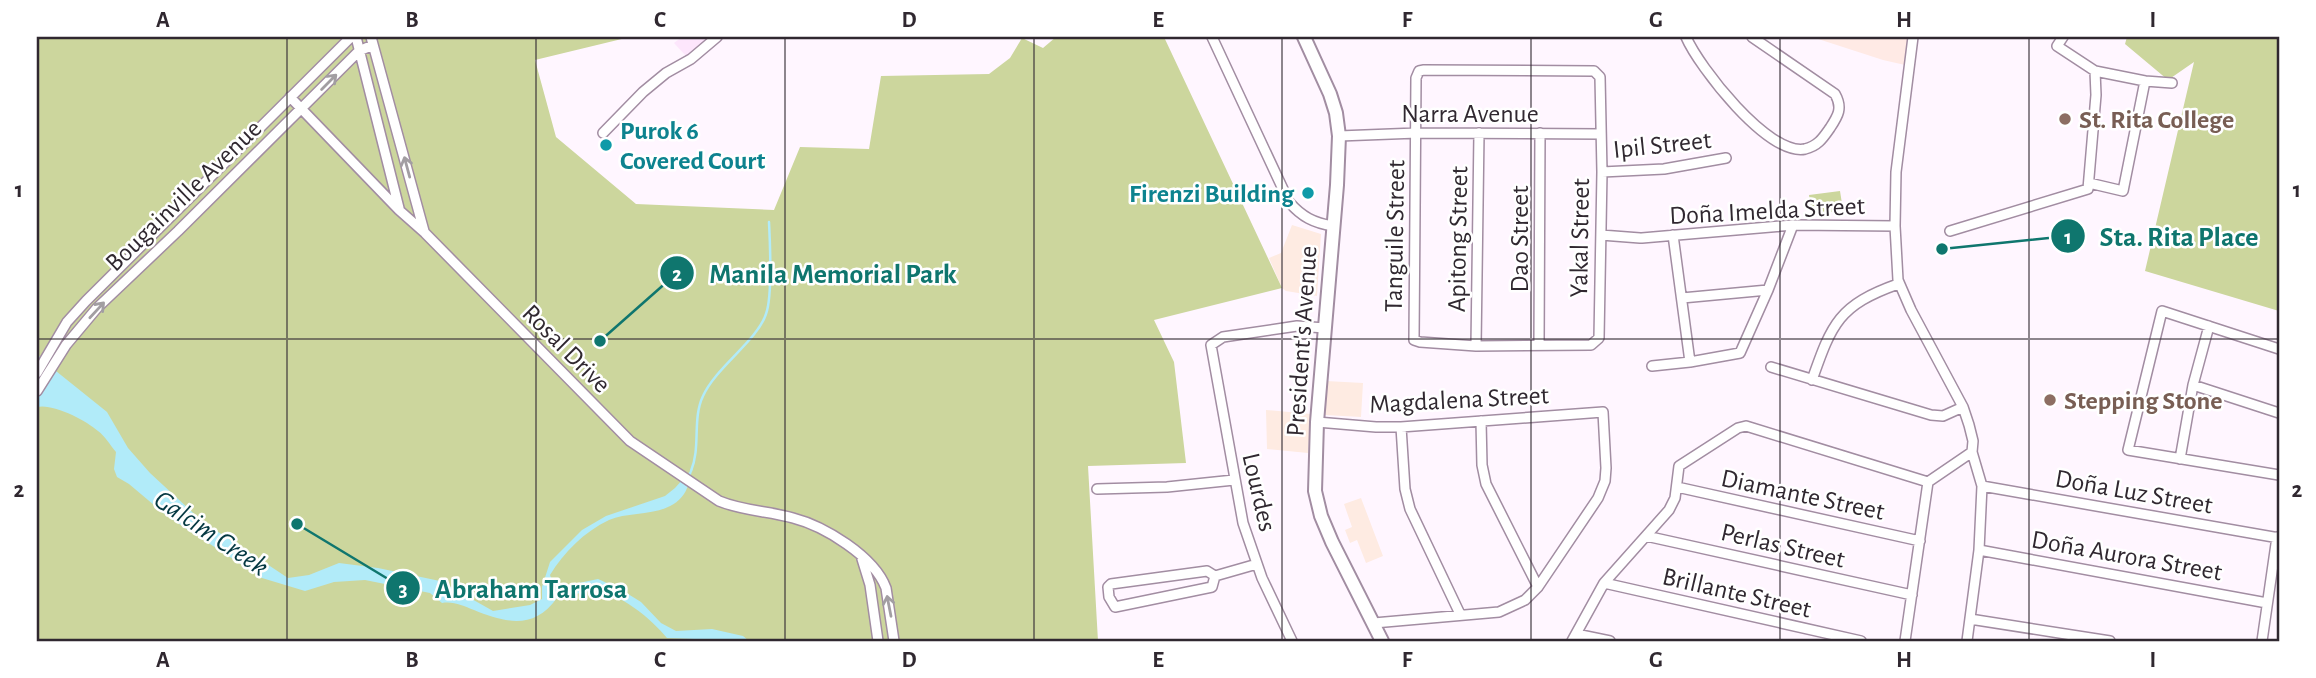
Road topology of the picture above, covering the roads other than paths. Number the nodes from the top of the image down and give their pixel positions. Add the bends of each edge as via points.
1 (354, 37) edge
2 (717, 37) edge
3 (1212, 37) edge
4 (1304, 37) edge
5 (1686, 37) edge
6 (1752, 37) edge
7 (1913, 37) edge
8 (2063, 37) edge
9 (372, 41) edge
10 (359, 51) junction
11 (2095, 71) junction
12 (2145, 81) junction
13 (2172, 83) dead end
14 (290, 97) junction
15 (301, 109) junction
16 (603, 132) dead end
17 (1417, 133) junction
18 (1479, 133) junction
19 (1541, 133) junction
20 (1601, 134) junction
21 (1339, 136) junction
22 (1726, 158) dead end
23 (1602, 172) junction
24 (2088, 186) junction
25 (400, 210) junction
26 (1793, 225) junction
27 (1333, 226) junction
28 (1895, 226) junction
29 (1950, 231) dead end
30 (425, 233) junction
31 (1601, 235) junction
32 (1673, 235) junction
33 (1898, 284) junction
34 (1768, 290) junction
35 (1682, 298) junction
36 (2209, 326) junction
37 (1325, 328) junction
38 (1539, 345) junction
39 (1476, 346) junction
40 (2279, 349) edge
41 (51, 360) junction
42 (1690, 362) junction
43 (1652, 366) dead end
44 (1771, 367) dead end
45 (37, 373) edge
46 (1812, 380) junction
47 (2193, 385) junction
48 (37, 391) edge
49 (1963, 407) junction
50 (2279, 413) edge
51 (1481, 421) junction
52 (1317, 422) junction
53 (1401, 427) junction
54 (1972, 452) junction
55 (2180, 458) junction
56 (2279, 475) edge
57 (1234, 480) junction
58 (1928, 482) junction
59 (1982, 486) junction
60 (1677, 488) junction
61 (1097, 489) dead end
62 (1646, 536) junction
63 (2278, 537) edge
64 (1920, 541) junction
65 (1979, 550) junction
66 (1256, 564) junction
67 (872, 575) junction
68 (1215, 576) junction
69 (1604, 583) junction
70 (1538, 587) junction
71 (1912, 595) junction
72 (2267, 603) junction
73 (1460, 614) junction
74 (1970, 619) junction
75 (1374, 623) junction
76 (1574, 637) edge
77 (878, 641) edge
78 (894, 641) edge
79 (1292, 641) edge
80 (1382, 641) edge
81 (1610, 641) edge
82 (1861, 641) edge
83 (1905, 641) edge
84 (1967, 641) edge
85 (2110, 641) edge
86 (2262, 641) edge

1 - 10 street
1 - 14 street, Bougainville Avenue
2 - 16 street via 659,78
3 - 27 street via 1289,202 1300,215
4 - 21 street, President's Avenue via 1330,94
5 - 6 street via 1745,117 1799,149 1820,141 1838,116 1839,101 1829,89
7 - 28 street via 1896,172
8 - 11 street via 2057,46
9 - 10 street, Bougainville Avenue
30 -> 9 street
15 -> 10 street, Bougainville Avenue
10 - 25 street
11 - 12 street
11 - 24 street
12 - 13 street
12 - 24 street via 2123,191
14 - 15 street, Rosal Drive
14 - 41 street, Bougainville Avenue via 86,301 67,322
15 - 25 street, Rosal Drive
41 -> 15 street, Bougainville Avenue via 97,308
17 - 18 street, Narra Avenue
17 - 20 street, Tanguile Street via 1419,71 1541,70 1598,73
17 - 21 street, Narra Avenue
17 - 39 street, Tanguile Street via 1414,340
18 - 19 street, Narra Avenue
18 - 39 street, Apitong Street
19 - 20 street, Narra Avenue
19 - 38 street, Dao Street
20 - 23 street, Yakal Street
21 - 27 street, President's Avenue
22 - 23 street, Ipil Street via 1664,169
23 - 31 street, Yakal Street
24 - 29 street
25 - 30 street, Rosal Drive
26 - 28 street, Doña Imelda Street
26 - 32 street, Doña Imelda Street
26 - 34 street
27 - 37 street, President's Avenue
28 - 33 street
30 - 67 street, Rosal Drive via 630,441 719,501 820,528 862,557
31 - 32 street, Doña Imelda Street
31 - 38 street, Yakal Street via 1599,338 1591,345
32 - 35 street
33 - 46 street via 1868,294 1836,323
33 - 49 street
34 - 35 street
34 - 42 street via 1740,352
35 - 42 street
36 - 40 street
36 - 47 street
36 - 55 street via 2162,311 2128,450
37 - 52 street, President's Avenue
37 - 57 street, Lourdes via 1223,337 1211,345
38 - 39 street
41 - 45 street, Bougainville Avenue
41 - 48 street, Bougainville Avenue
42 - 43 street
44 - 46 street
46 - 49 street via 1931,415
47 - 50 street
47 - 55 street
49 - 54 street
51 - 53 street, Magdalena Street
51 - 70 street via 1486,484
51 - 70 street, Magdalena Street via 1603,412 1605,481
52 - 53 street, Magdalena Street
52 - 75 street, President's Avenue via 1315,491 1321,516
53 - 73 street via 1410,509
54 - 58 street
54 - 59 street
55 - 56 street
57 - 61 street
57 - 66 street, Lourdes
58 - 60 street via 1746,426 1679,466
58 - 64 street
59 - 63 street, Doña Luz Street
59 - 65 street
60 - 62 street via 1669,510
60 - 64 street, Diamante Street
62 - 69 street
62 - 71 street, Perlas Street
63 - 72 street
64 - 71 street
65 - 72 street, Doña Aurora Street
65 - 74 street
66 - 68 street
66 - 79 street, Lourdes
67 - 77 street
78 -> 67 street via 886,588
68 - 68 street via 1207,571 1111,584 1109,597 1115,607 1187,593 1213,587
69 - 76 street
69 - 82 street, Brillante Street
70 - 73 street via 1509,608
71 - 83 street
72 - 86 street
73 - 75 street
74 - 84 street
74 - 85 street
75 - 80 street, President's Avenue
76 - 81 street

